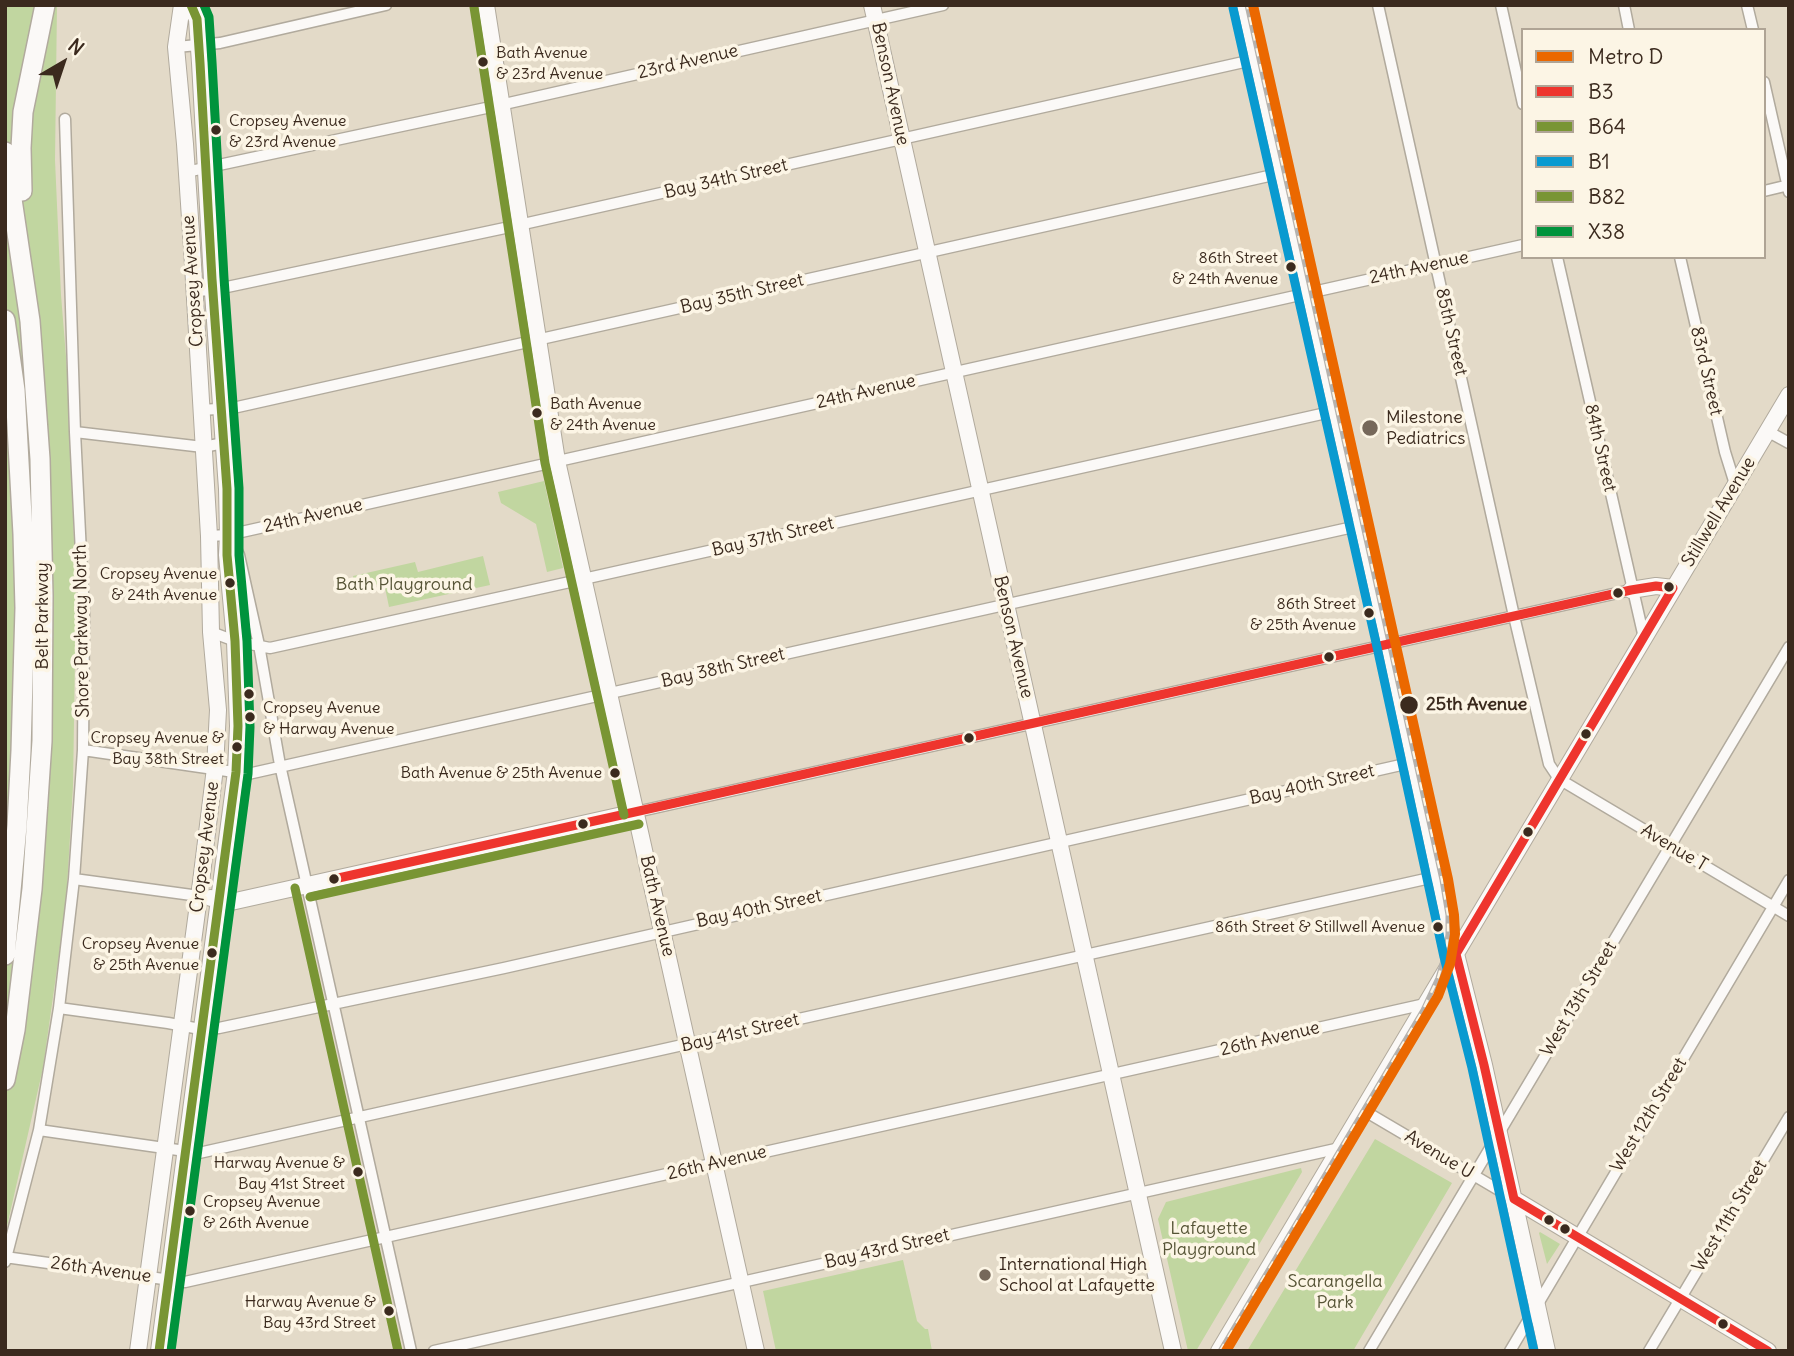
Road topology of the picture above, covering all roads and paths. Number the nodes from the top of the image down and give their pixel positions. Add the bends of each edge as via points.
1 (45, 5) edge
2 (182, 5) edge
3 (191, 5) edge
4 (386, 5) edge
5 (485, 5) edge
6 (943, 5) edge
7 (1245, 5) edge
8 (1378, 5) edge
9 (1501, 5) edge
10 (1624, 5) edge
11 (1747, 5) edge
12 (874, 13) edge
13 (1629, 28) edge
14 (1753, 28) edge
15 (199, 45) junction
16 (176, 47) junction
17 (1257, 59) junction
18 (1766, 91) edge
19 (1521, 95) edge
20 (500, 105) junction
21 (65, 119) dead end
22 (902, 139) junction
23 (5, 152) edge
24 (206, 168) junction
25 (186, 172) junction
26 (1282, 173) junction
27 (1788, 188) edge
28 (1766, 191) edge
29 (519, 225) junction
30 (1521, 245) edge
31 (927, 253) junction
32 (1557, 259) edge
33 (1680, 259) edge
34 (1436, 264) junction
35 (213, 290) junction
36 (194, 291) junction
37 (1310, 292) junction
38 (5, 320) edge
39 (30, 321) junction
40 (537, 340) junction
41 (954, 372) junction
42 (1789, 395) edge
43 (222, 409) junction
44 (201, 410) junction
45 (1335, 411) junction
46 (1767, 430) junction
47 (75, 432) junction
48 (224, 443) junction
49 (1789, 443) edge
50 (203, 447) junction
51 (557, 461) junction
52 (1735, 484) junction
53 (980, 491) junction
54 (1362, 525) junction
55 (228, 534) junction
56 (209, 536) junction
57 (584, 579) junction
58 (1673, 588) junction
59 (1632, 590) junction
60 (1006, 605) junction
61 (1514, 616) junction
62 (211, 632) junction
63 (1644, 638) junction
64 (235, 641) junction
65 (1389, 644) junction
66 (259, 646) junction
67 (1789, 647) edge
68 (609, 693) junction
69 (1032, 724) junction
70 (83, 750) junction
71 (1414, 762) junction
72 (280, 765) junction
73 (215, 768) junction
74 (236, 772) junction
75 (1559, 779) junction
76 (636, 812) junction
77 (1059, 842) junction
78 (1671, 846) junction
79 (1439, 876) junction
80 (74, 879) junction
81 (1789, 880) edge
82 (307, 885) junction
83 (199, 896) junction
84 (219, 899) junction
85 (1773, 907) junction
86 (1789, 916) edge
87 (662, 931) junction
88 (1456, 954) junction
89 (5, 955) edge
90 (1084, 956) junction
91 (333, 1004) junction
92 (1426, 1004) junction
93 (59, 1008) junction
94 (181, 1025) junction
95 (200, 1029) junction
96 (688, 1045) junction
97 (1111, 1075) junction
98 (5, 1080) edge
99 (1363, 1110) junction
100 (1789, 1117) edge
101 (359, 1118) junction
102 (39, 1130) junction
103 (1499, 1132) junction
104 (166, 1147) junction
105 (1340, 1148) junction
106 (186, 1151) junction
107 (714, 1163) junction
108 (1474, 1175) junction
109 (1137, 1194) junction
110 (1514, 1199) junction
111 (385, 1237) junction
112 (1577, 1237) junction
113 (6, 1259) edge
114 (148, 1277) junction
115 (169, 1280) junction
116 (741, 1282) junction
117 (1680, 1298) junction
118 (1537, 1305) junction
119 (138, 1351) edge
120 (159, 1351) edge
121 (411, 1351) edge
122 (433, 1351) edge
123 (756, 1351) edge
124 (1173, 1351) edge
125 (1219, 1351) edge
126 (1369, 1351) edge
127 (1510, 1351) edge
128 (1547, 1351) edge
129 (1650, 1351) edge
130 (1768, 1351) edge

1 - 39 highway via 20,148
2 - 16 main road, Cropsey Avenue
3 - 15 main road, Cropsey Avenue
4 - 15 street
5 - 20 main road, Bath Avenue
6 - 12 street, 23rd Avenue
7 - 17 main road
8 - 34 street, 85th Street
9 - 19 street
10 - 13 street
11 - 14 street
12 - 20 street, 23rd Avenue
12 - 22 main road, Benson Avenue
15 - 16 street
15 - 24 main road, Cropsey Avenue
16 - 25 main road, Cropsey Avenue
17 - 22 street, Bay 34th Street
17 - 26 main road
18 - 27 street
20 - 24 street, 23rd Avenue
20 - 29 main road, Bath Avenue
21 - 47 street, Shore Parkway North
22 - 29 street, Bay 34th Street
22 - 31 main road, Benson Avenue
23 - 39 highway, Belt Parkway
24 - 25 street, 23rd Avenue
24 - 35 main road, Cropsey Avenue
25 - 36 main road, Cropsey Avenue
26 - 31 street, Bay 35th Street
26 - 37 main road
27 - 28 street
29 - 35 street, Bay 34th Street
29 - 40 main road, Bath Avenue
30 - 34 street, 24th Avenue
31 - 40 street, Bay 35th Street
31 - 41 main road, Benson Avenue
32 - 59 street, 84th Street
33 - 52 street, 83rd Street
34 - 37 street, 24th Avenue
34 - 61 street, 85th Street
35 - 36 street, Bay 34th Street
35 - 43 main road, Cropsey Avenue
36 - 44 main road, Cropsey Avenue
37 - 41 street, 24th Avenue
37 - 45 main road
38 - 89 highway, Belt Parkway via 15,390 25,608 18,801
39 - 98 highway, Belt Parkway via 43,527 42,741 25,958
40 - 43 street, Bay 35th Street
40 - 51 main road, Bath Avenue
41 - 51 street, 24th Avenue
41 - 53 main road, Benson Avenue
42 - 46 main road, Stillwell Avenue
43 - 44 street, Bay 35th Street
43 - 48 main road, Cropsey Avenue
44 - 50 main road, Cropsey Avenue
45 - 53 street, Bay 37th Street
45 - 54 main road
46 - 49 street
46 - 52 main road, Stillwell Avenue
47 - 50 street
47 - 70 street, Shore Parkway North via 84,614
48 - 50 street
48 - 55 main road, Cropsey Avenue
50 - 56 main road, Cropsey Avenue
51 - 55 street, 24th Avenue
51 - 57 main road, Bath Avenue
52 - 58 main road, Stillwell Avenue
53 - 57 street, Bay 37th Street
53 - 60 main road, Benson Avenue
54 - 60 street, Bay 38th Street
54 - 65 main road
55 - 56 street, 24th Avenue
55 - 64 main road, Cropsey Avenue
55 - 66 street via 239,555
56 - 62 main road, Cropsey Avenue
57 - 66 street, Bay 37th Street via 270,648
57 - 68 main road, Bath Avenue
58 - 59 main road
58 - 63 main road, Stillwell Avenue
59 - 61 street
59 - 63 street, 84th Street
60 - 68 street, Bay 38th Street
60 - 69 main road, Benson Avenue
61 - 65 street
61 - 75 street, 85th Street via 1549,764
62 - 64 street, Bay 37th Street
62 - 73 main road, Cropsey Avenue via 218,710
63 - 75 main road, Stillwell Avenue
64 - 66 street, Bay 37th Street
64 - 74 main road, Cropsey Avenue
65 - 69 street
65 - 71 main road
66 - 72 street
67 - 78 street, West 13th Street
68 - 72 street, Bay 38th Street
68 - 76 main road, Bath Avenue
69 - 76 street
69 - 77 main road, Benson Avenue
70 - 73 street, Bay 38th Street
70 - 80 street, Shore Parkway North
71 - 77 street, Bay 40th Street
71 - 79 main road
72 - 74 street, Bay 38th Street via 248,774
72 - 82 street
73 - 74 street, Bay 38th Street
73 - 83 main road, Cropsey Avenue
74 - 84 main road, Cropsey Avenue
75 - 78 street, Avenue T
75 - 88 main road, Stillwell Avenue
76 - 82 main road
76 - 87 main road, Bath Avenue
77 - 87 street, Bay 40th Street
77 - 90 main road, Benson Avenue
78 - 85 street, Avenue T
78 - 103 street, West 13th Street
79 - 88 main road
79 - 90 street, Bay 41st Street
80 - 83 street
80 - 93 street, Shore Parkway North
81 - 85 street, West 12th Street
82 - 84 main road via 231,902
82 - 91 street
83 - 84 main road
83 - 94 main road, Cropsey Avenue
84 - 95 main road, Cropsey Avenue
85 - 86 street, Avenue T
85 - 112 street, West 12th Street
87 - 91 street, Bay 40th Street
87 - 96 main road, Bath Avenue
88 - 92 main road, Stillwell Avenue
88 - 103 main road
90 - 96 street, Bay 41st Street
90 - 97 main road, Benson Avenue
91 - 95 street, Bay 40th Street
91 - 101 street
92 - 97 street, 26th Avenue
92 - 99 main road, Stillwell Avenue
93 - 94 street, Bay 40th Street
93 - 102 street, Shore Parkway North
94 - 95 street, Bay 40th Street
94 - 104 main road, Cropsey Avenue
95 - 106 main road, Cropsey Avenue
96 - 101 street, Bay 41st Street
96 - 107 main road, Bath Avenue
97 - 107 street, 26th Avenue
97 - 109 main road, Benson Avenue
99 - 105 main road, Stillwell Avenue
99 - 108 street, Avenue U
100 - 117 street, West 11th Street
101 - 106 street, Bay 41st Street via 199,1153
101 - 111 street
102 - 104 street, Bay 41st Street
102 - 113 street, Shore Parkway North
103 - 108 street, West 13th Street
103 - 110 main road
104 - 106 street, Bay 41st Street
104 - 114 main road, Cropsey Avenue
105 - 109 street, Bay 43rd Street
105 - 125 main road, Stillwell Avenue
106 - 115 main road, Cropsey Avenue
107 - 111 street, 26th Avenue
107 - 116 main road, Bath Avenue
108 - 110 street, Avenue U
108 - 126 street, West 13th Street
109 - 116 street, Bay 43rd Street
109 - 124 main road, Benson Avenue
110 - 112 main road, Avenue U
110 - 118 main road
111 - 115 street, 26th Avenue via 186,1282
111 - 121 street
112 - 117 main road, Avenue U
112 - 118 street, West 12th Street
113 - 114 street, 26th Avenue
114 - 115 street, 26th Avenue
114 - 119 main road, Cropsey Avenue
115 - 120 main road, Cropsey Avenue
116 - 122 street, Bay 43rd Street
116 - 123 main road, Bath Avenue
117 - 129 street, West 11th Street
117 - 130 main road, Avenue U
118 - 127 street, West 12th Street
118 - 128 main road

